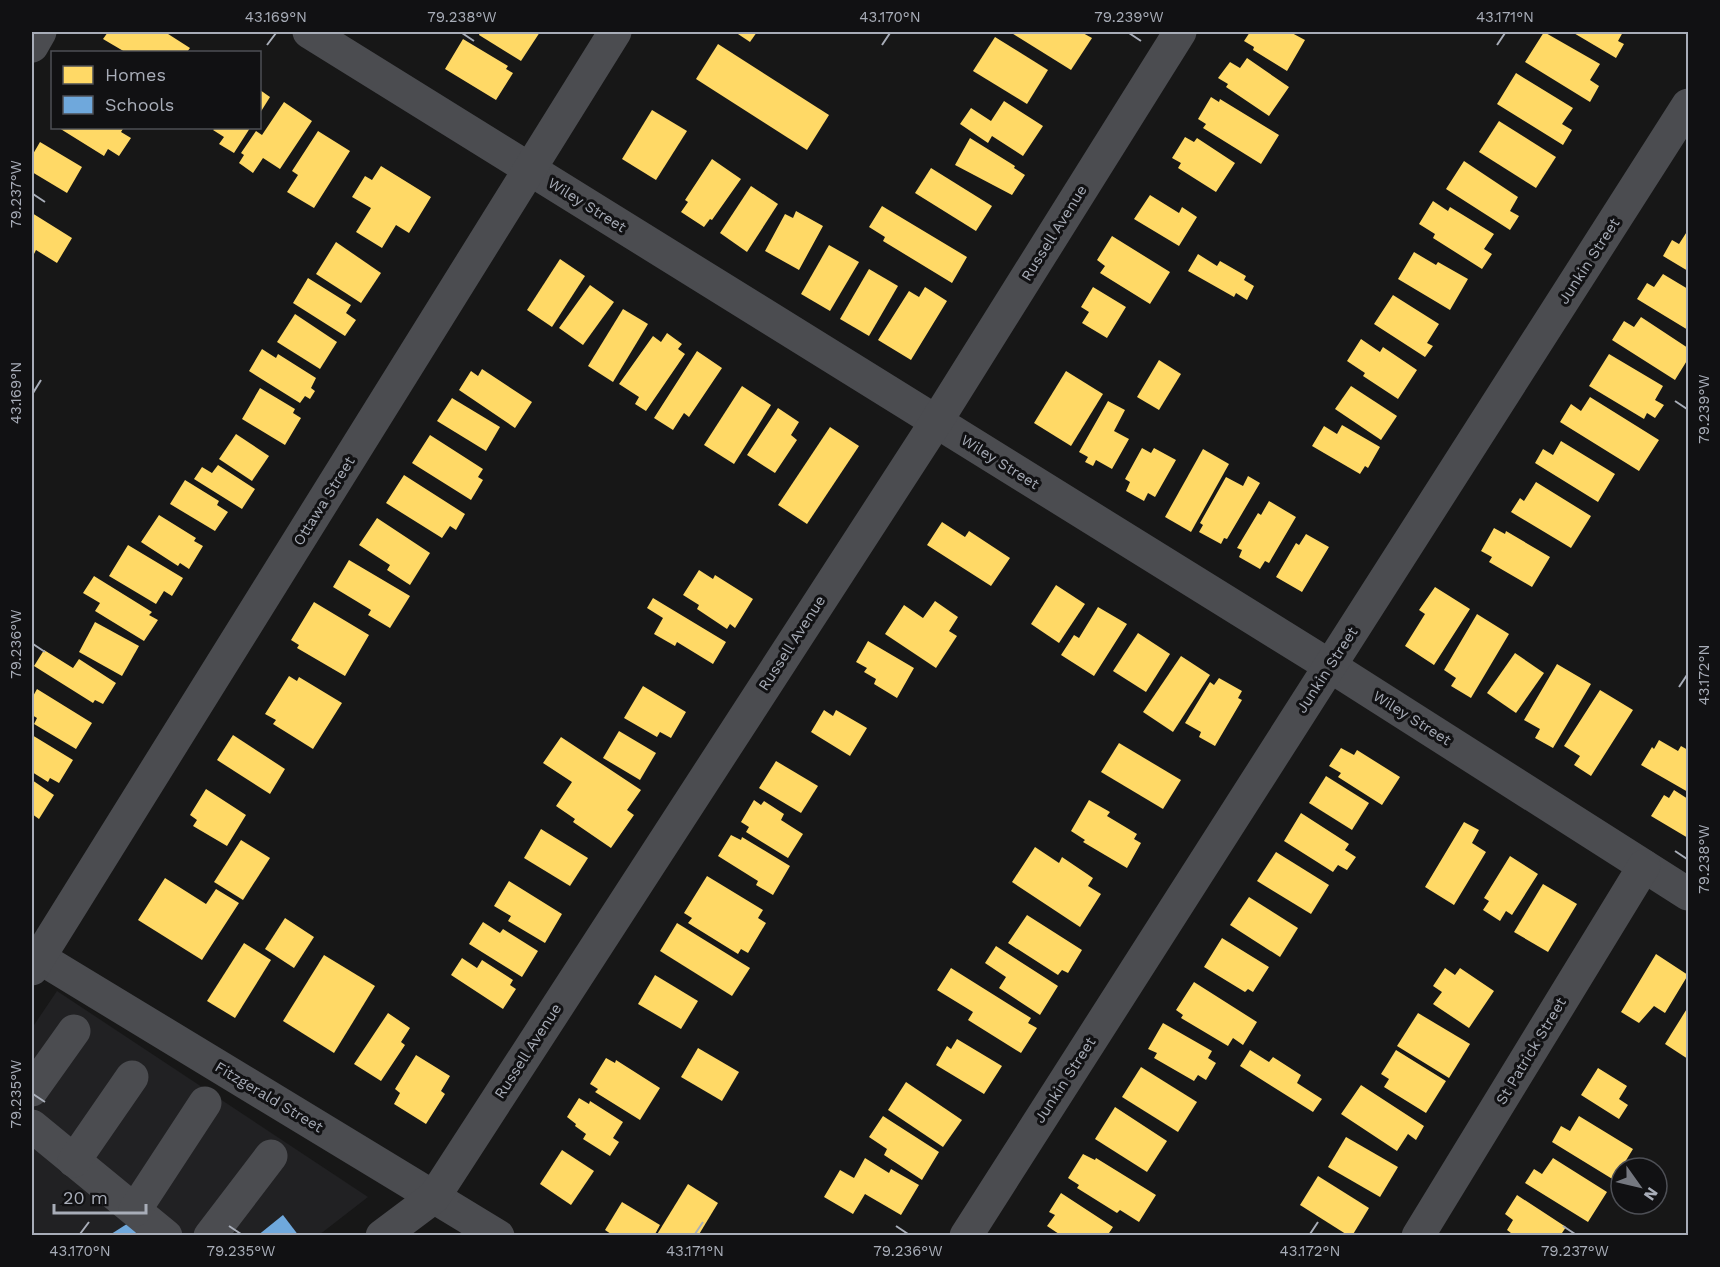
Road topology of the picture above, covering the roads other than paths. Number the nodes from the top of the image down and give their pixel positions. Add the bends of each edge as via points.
1 (40, 32) edge
2 (309, 32) edge
3 (615, 32) edge
4 (1180, 32) edge
5 (32, 45) edge
6 (1689, 105) edge
7 (530, 169) junction
8 (936, 422) junction
9 (1330, 666) junction
10 (1644, 866) junction
11 (1689, 894) edge
12 (36, 964) edge
13 (74, 1032) dead end
14 (132, 1077) dead end
15 (32, 1090) edge
16 (205, 1103) dead end
17 (32, 1126) edge
18 (271, 1156) dead end
19 (74, 1161) junction
20 (434, 1197) junction
21 (135, 1210) junction
22 (166, 1236) edge
23 (210, 1236) edge
24 (382, 1236) edge
25 (498, 1236) edge
26 (966, 1236) edge
27 (1418, 1236) edge

1 - 5 street
2 - 7 street, Wiley Street
3 - 7 street, Ottawa Street
4 - 8 street, Russell Avenue
6 - 9 street, Junkin Street
7 - 8 street, Wiley Street
7 - 12 street, Ottawa Street
8 - 9 street, Wiley Street
8 - 20 street, Russell Avenue
9 - 10 street, Wiley Street
9 - 26 street, Junkin Street
10 - 11 street, Wiley Street
10 - 27 street, St Patrick Street
12 - 20 street, Fitzgerald Street
13 - 15 street
14 - 19 street
16 - 21 street
17 - 19 street
18 - 23 street
19 - 21 street
20 - 24 street, Russell Avenue
20 - 25 street, Fitzgerald Street
21 - 22 street

